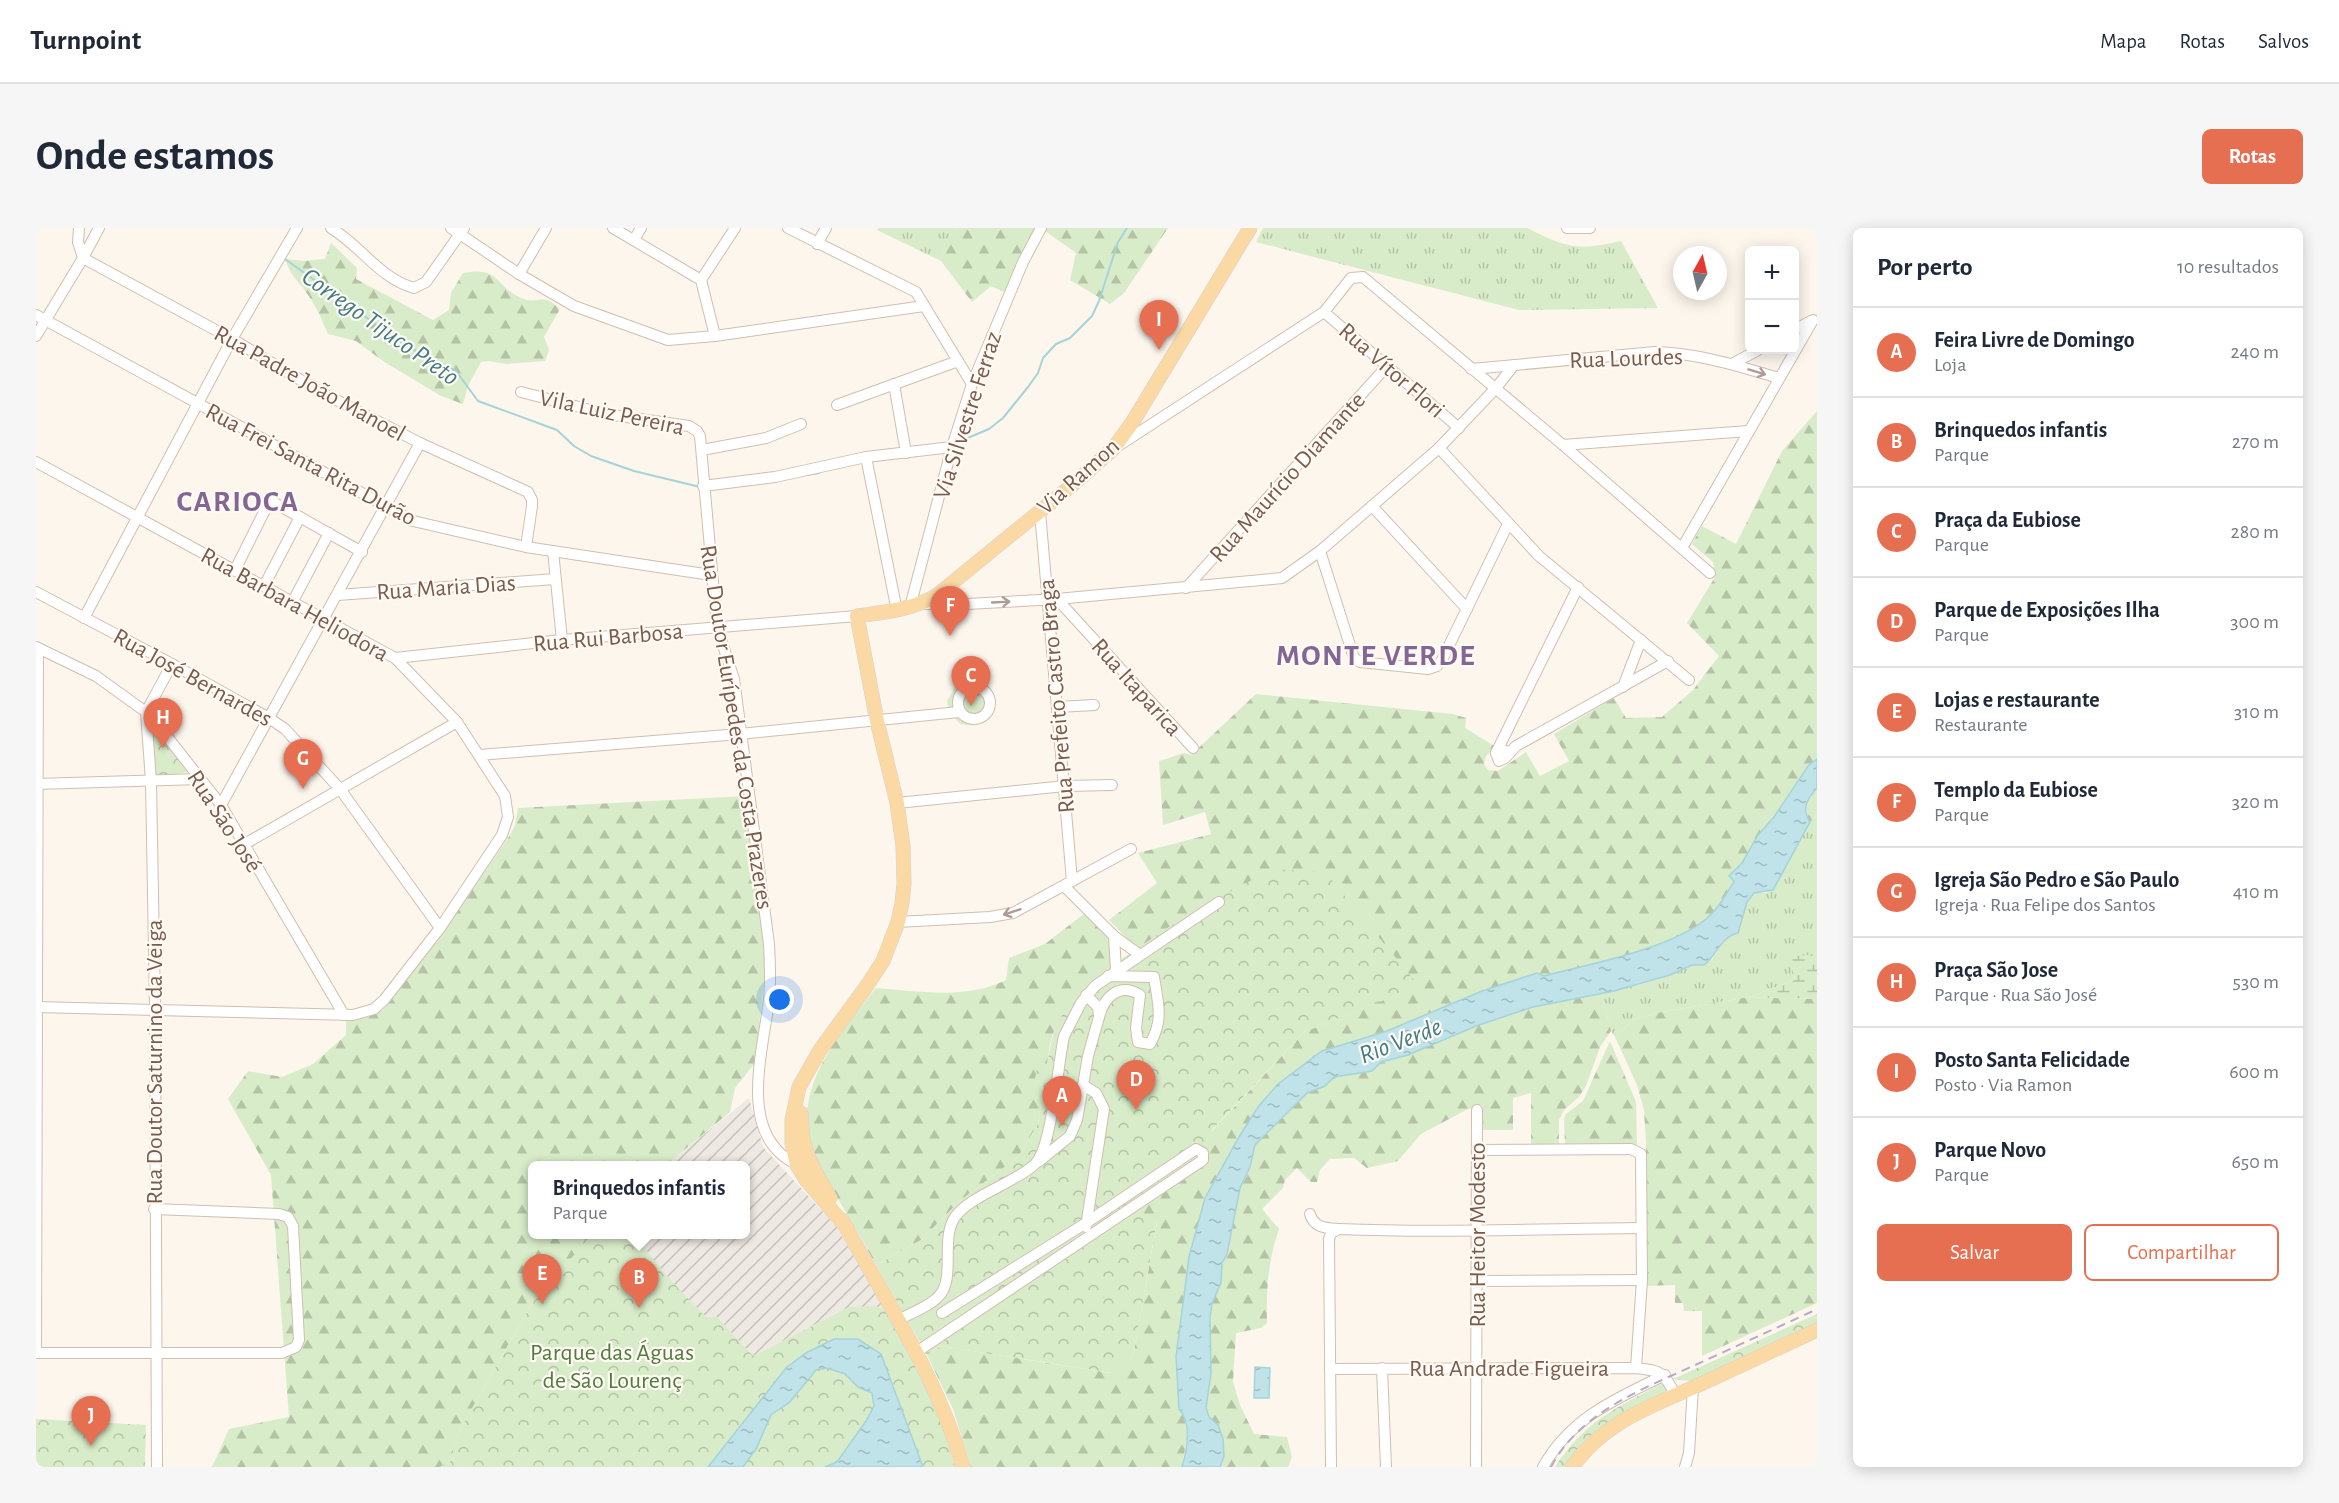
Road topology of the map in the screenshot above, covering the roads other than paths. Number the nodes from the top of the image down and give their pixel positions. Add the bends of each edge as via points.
1 (79, 228) edge
2 (99, 228) edge
3 (297, 228) edge
4 (331, 228) edge
5 (546, 228) edge
6 (613, 228) edge
7 (641, 228) edge
8 (735, 228) edge
9 (788, 228) edge
10 (826, 228) edge
11 (1041, 228) edge
12 (1250, 228) edge
13 (1567, 228) edge
14 (1590, 228) edge
15 (458, 230) edge
16 (634, 240) junction
17 (817, 244) junction
18 (82, 258) junction
19 (519, 274) junction
20 (701, 280) junction
21 (924, 306) junction
22 (1324, 312) junction
23 (41, 317) edge
24 (1815, 319) edge
25 (1799, 327) edge
26 (36, 336) edge
27 (715, 336) junction
28 (232, 339) junction
29 (1751, 354) edge
30 (958, 361) junction
31 (1732, 364) junction
32 (1388, 365) junction
33 (1514, 365) junction
34 (1471, 369) junction
35 (1779, 378) junction
36 (894, 384) junction
37 (972, 384) junction
38 (1496, 388) junction
39 (521, 392) dead end
40 (198, 403) junction
41 (837, 405) dead end
42 (801, 424) dead end
43 (1459, 428) junction
44 (1748, 431) junction
45 (700, 436) joint
46 (420, 444) junction
47 (1563, 445) junction
48 (951, 447) junction
49 (1439, 448) junction
50 (1113, 449) junction
51 (702, 450) junction
52 (906, 453) junction
53 (866, 457) junction
54 (36, 462) edge
55 (703, 486) junction
56 (1371, 506) junction
57 (386, 508) junction
58 (1040, 512) junction
59 (138, 517) junction
60 (300, 517) junction
61 (1508, 524) junction
62 (330, 533) junction
63 (526, 547) junction
64 (1682, 548) junction
65 (1320, 550) junction
66 (553, 551) junction
67 (362, 552) junction
68 (235, 570) junction
69 (1710, 573) dead end
70 (711, 575) junction
71 (555, 579) junction
72 (264, 586) junction
73 (1578, 587) junction
74 (1186, 588) junction
75 (36, 592) edge
76 (338, 595) junction
77 (1052, 599) junction
78 (293, 601) junction
79 (910, 607) junction
80 (1467, 609) junction
81 (857, 616) junction
82 (84, 618) junction
83 (325, 618) junction
84 (717, 627) junction
85 (562, 640) junction
86 (1641, 640) junction
87 (37, 648) edge
88 (395, 658) junction
89 (1668, 661) junction
90 (172, 664) junction
91 (1689, 680) dead end
92 (1623, 687) junction
93 (1094, 705) dead end
94 (1058, 707) junction
95 (146, 712) junction
96 (959, 712) dead end
97 (269, 718) junction
98 (877, 721) junction
99 (457, 722) junction
100 (740, 734) junction
101 (169, 739) junction
102 (149, 747) junction
103 (1193, 748) dead end
104 (479, 755) junction
105 (200, 779) junction
106 (151, 781) junction
107 (37, 784) edge
108 (1112, 785) dead end
109 (1065, 786) junction
110 (340, 789) junction
111 (897, 803) junction
112 (221, 805) junction
113 (243, 845) junction
114 (1131, 849) dead end
115 (1068, 884) junction
116 (1219, 902) dead end
117 (898, 922) junction
118 (440, 928) junction
119 (1114, 936) junction
120 (1140, 955) junction
121 (1112, 973) junction
122 (1086, 995) junction
123 (37, 1007) edge
124 (155, 1008) junction
125 (344, 1014) junction
126 (1099, 1017) junction
127 (812, 1065) junction
128 (1083, 1085) junction
129 (1477, 1110) dead end
130 (1478, 1150) junction
131 (1035, 1164) junction
132 (797, 1165) junction
133 (813, 1171) junction
134 (154, 1209) junction
135 (1310, 1214) dead end
136 (1086, 1223) junction
137 (847, 1228) junction
138 (1641, 1228) junction
139 (1339, 1229) junction
140 (1477, 1229) junction
141 (1086, 1237) junction
142 (1642, 1280) junction
143 (1478, 1281) junction
144 (942, 1313) dead end
145 (900, 1319) junction
146 (1817, 1330) edge
147 (156, 1352) junction
148 (918, 1352) junction
149 (36, 1353) edge
150 (1330, 1368) junction
151 (1382, 1368) junction
152 (1477, 1368) junction
153 (1636, 1368) junction
154 (1665, 1375) junction
155 (1693, 1387) junction
156 (1675, 1394) junction
157 (157, 1467) edge
158 (963, 1467) edge
159 (1331, 1467) edge
160 (1386, 1467) edge
161 (1476, 1467) edge
162 (1543, 1467) edge
163 (1572, 1467) edge
164 (1685, 1467) edge

1 - 18 street
2 - 18 street
3 - 28 street
4 - 15 street via 383,273 414,288 426,282
5 - 19 street
6 - 16 street
7 - 16 street
8 - 20 street
9 - 17 street
10 - 17 street
11 - 37 street, Via Silvestre Ferraz
12 - 50 main road, Via Ramon
13 - 14 street
15 - 19 street
16 - 20 street
17 - 21 street via 911,288
18 - 23 street
18 - 28 street, Rua Padre João Manoel
19 - 27 street via 574,306 659,337 676,341
20 - 27 street
21 - 27 street
21 - 30 street
22 - 32 street, Rua Vítor Flori
22 - 34 street via 1351,278 1362,277
22 - 50 street
23 - 26 street
23 - 40 street, Rua Frei Santa Rita Durão
24 - 25 street
24 - 35 street
28 - 40 street
28 - 46 street, Rua Padre João Manoel
29 - 31 street
30 - 36 street
30 - 37 street
31 - 33 street, Rua Lourdes via 1675,352 1655,352
31 -> 35 street, Rua Lourdes
32 - 43 street, Rua Vítor Flori
32 - 74 street, Rua Maurício Diamante
33 - 34 street, Rua Lourdes
33 - 38 street
34 - 38 street
35 - 44 street
36 - 41 street
36 - 52 street
37 - 48 street, Via Silvestre Ferraz
38 - 43 street
38 - 47 street
39 - 45 street, Vila Luiz Pereira via 606,414 689,426
40 - 57 street, Rua Frei Santa Rita Durão
40 - 59 street
42 - 51 street via 766,438
43 - 49 street
44 - 47 street
44 - 64 street
45 - 51 street, Rua Doutor Eurípedes da Costa Prazeres
46 - 57 street
46 - 63 street, Rua Padre João Manoel via 528,492 532,506
47 - 64 street
48 - 52 street
48 - 79 street, Via Silvestre Ferraz
49 - 56 street
49 - 61 street
50 - 58 main road, Via Ramon
51 - 55 street, Rua Doutor Eurípedes da Costa Prazeres
52 - 53 street
53 - 55 street via 775,477
53 - 79 street
54 - 59 street, Rua Barbara Heliodora
55 - 70 street, Rua Doutor Eurípedes da Costa Prazeres
56 - 65 street
56 - 80 street
57 - 63 street, Rua Frei Santa Rita Durão via 427,526
57 - 67 street
58 - 77 street, Rua Prefeito Castro Braga
58 - 79 main road, Via Ramon via 954,583
59 - 68 street, Rua Barbara Heliodora
59 - 82 street
60 - 62 street
60 - 68 street via 277,503 267,506
60 - 72 street
61 - 73 street via 1539,556
61 - 80 street
62 - 67 street
62 - 78 street
63 - 66 street, Rua Frei Santa Rita Durão
64 - 69 street
65 - 74 street via 1288,575 1276,579
65 - 80 street via 1352,654 1360,662 1428,669 1437,666
66 - 70 street, Rua Frei Santa Rita Durão
66 - 71 street
67 - 76 street
68 - 72 street, Rua Barbara Heliodora
70 - 84 street, Rua Doutor Eurípedes da Costa Prazeres
71 - 76 street, Rua Maria Dias
71 - 85 street
72 - 78 street, Rua Barbara Heliodora
73 - 86 street
73 - 92 street via 1497,753 1499,761 1516,746
74 - 77 street
75 - 82 street, Rua José Bernardes
76 - 83 street
79 -> 77 street
77 - 94 street, Rua Prefeito Castro Braga
77 - 103 street, Rua Itaparica
78 - 83 street, Rua Barbara Heliodora
79 - 81 main road, Via Ramon
81 - 84 street, Rua Rui Barbosa
81 - 98 main road
82 - 90 street, Rua José Bernardes
83 - 88 street, Rua Barbara Heliodora
83 - 97 street
84 - 85 street, Rua Rui Barbosa
84 - 100 street, Rua Doutor Eurípedes da Costa Prazeres via 735,678
85 - 88 street, Rua Rui Barbosa
86 - 89 street
86 - 92 street
87 - 95 street, Rua São José via 96,676
87 - 107 street
88 - 99 street, Rua Barbara Heliodora
89 - 91 street
89 - 92 street
90 - 95 street
90 - 97 street, Rua José Bernardes
93 - 94 street
94 - 109 street, Rua Prefeito Castro Braga
95 - 101 street, Rua São José
95 - 102 street, Rua Doutor Saturnino da Veiga
96 - 98 street
97 - 110 street, Rua José Bernardes via 301,745
97 - 112 street
98 - 100 street
98 - 111 main road
99 - 104 street, Rua Barbara Heliodora
99 - 110 street
100 - 104 street
100 - 132 street, Rua Doutor Eurípedes da Costa Prazeres via 770,964 759,1069 760,1108 773,1148
101 - 102 street via 159,737
101 - 105 street, Rua São José
102 - 106 street, Rua Doutor Saturnino da Veiga
104 - 118 street, Rua Barbara Heliodora via 507,801 508,817 502,835
105 - 106 street
105 - 112 street, Rua São José
106 - 107 street
106 - 124 street, Rua Doutor Saturnino da Veiga
107 - 123 street
108 - 109 street
109 - 111 street
109 - 115 street, Rua Prefeito Castro Braga
110 - 113 street
110 - 118 street, Rua José Bernardes
111 - 117 main road via 904,865
112 - 113 street, Rua São José
113 - 125 street, Rua São José
114 - 115 street
115 -> 117 street via 1004,915
115 - 119 street
116 - 120 street
117 - 127 main road via 875,974
118 - 125 street via 374,1009 363,1014
119 - 120 street
119 - 121 street
120 - 121 street
121 - 122 street
121 - 126 street via 1154,977 1160,1010 1157,1031 1150,1044 1138,1042 1140,995 1130,991 1119,991 1106,999
122 - 126 street via 1098,1007
122 - 131 street via 1064,1036 1046,1141
123 - 124 street
123 - 149 street
124 - 125 street
124 - 134 street, Rua Doutor Saturnino da Veiga
126 - 128 street
127 - 132 main road via 799,1087 793,1110 792,1143
127 - 133 main road via 802,1097 801,1125
128 - 131 street via 1070,1136
128 - 136 street via 1096,1094 1104,1109
129 - 130 street, Rua Heitor Modesto
130 - 138 street via 1635,1150 1641,1154
130 - 140 street, Rua Heitor Modesto
131 - 145 street via 960,1211 950,1228 946,1279 940,1295
132 - 133 street, Rua Doutor Eurípedes da Costa Prazeres
132 - 137 main road
133 - 137 main road
134 - 147 street, Rua Doutor Saturnino da Veiga
134 - 147 street via 288,1217 293,1226 299,1340 296,1347 282,1353
135 - 139 street via 1322,1228
136 - 141 street
136 - 141 street via 1196,1149 1203,1153 1203,1160
136 - 144 street
137 - 145 main road
138 - 140 street
138 - 142 street
139 - 140 street
139 - 150 street via 1329,1239
140 - 143 street, Rua Heitor Modesto
141 - 148 street
142 - 143 street
142 - 153 street
143 - 152 street, Rua Heitor Modesto
145 - 148 main road
146 - 155 main road
147 - 149 street
147 - 157 street, Rua Doutor Saturnino da Veiga
148 - 158 main road
150 - 151 street, Rua Andrade Figueira
150 - 159 street
151 - 152 street, Rua Andrade Figueira
151 - 160 street
152 - 153 street, Rua Andrade Figueira
152 - 161 street, Rua Heitor Modesto
153 - 154 street, Rua Andrade Figueira
154 - 156 street
154 - 162 street via 1585,1418 1556,1447
155 - 156 main road
155 - 164 street
156 - 163 main road via 1613,1425

